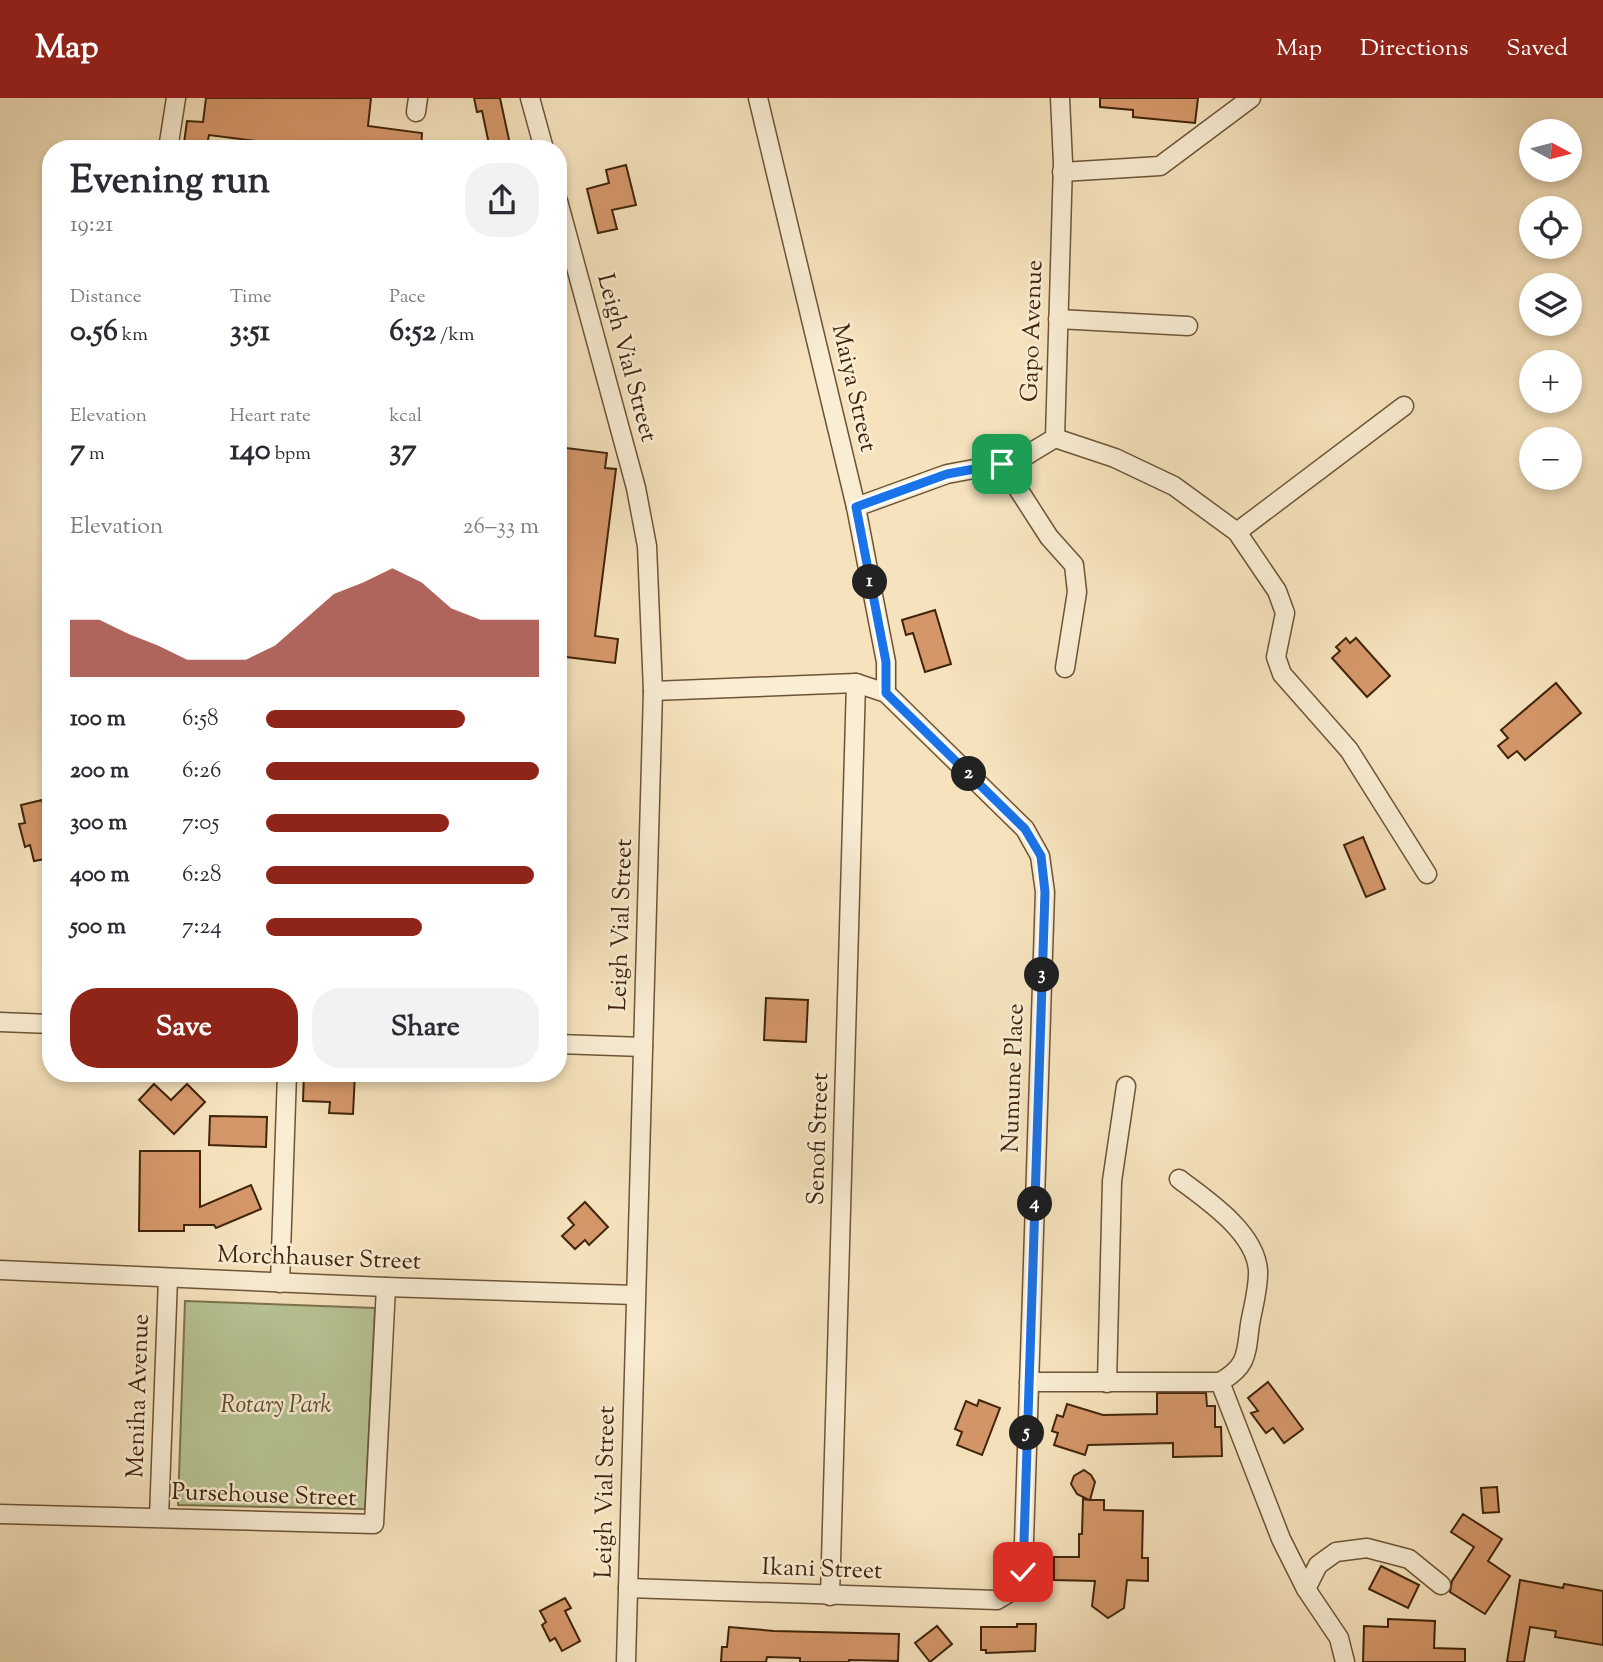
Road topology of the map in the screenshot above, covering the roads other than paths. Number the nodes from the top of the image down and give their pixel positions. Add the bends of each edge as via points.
1 (176, 98) edge
2 (530, 98) edge
3 (758, 98) edge
4 (1060, 98) edge
5 (1251, 98) edge
6 (169, 140) edge
7 (542, 140) edge
8 (1062, 172) junction
9 (567, 234) edge
10 (1058, 320) junction
11 (1188, 326) dead end
12 (1404, 406) dead end
13 (1055, 438) junction
14 (1002, 464) junction
15 (856, 507) junction
16 (1237, 532) junction
17 (1065, 668) dead end
18 (856, 683) junction
19 (653, 691) junction
20 (886, 693) junction
21 (1427, 874) dead end
22 (0, 1022) edge
23 (42, 1024) edge
24 (567, 1044) edge
25 (643, 1046) junction
26 (287, 1082) edge
27 (1126, 1086) dead end
28 (1180, 1179) dead end
29 (0, 1270) edge
30 (168, 1278) junction
31 (280, 1283) junction
32 (386, 1287) junction
33 (635, 1295) junction
34 (1220, 1381) junction
35 (1029, 1382) junction
36 (1107, 1383) junction
37 (0, 1514) edge
38 (159, 1517) junction
39 (1441, 1585) dead end
40 (628, 1588) junction
41 (1306, 1589) junction
42 (1012, 1591) joint
43 (830, 1595) junction
44 (626, 1662) edge
45 (1345, 1662) edge

1 - 6 street
2 - 7 street
3 - 15 street, Maiya Street
4 - 8 street, Gapo Avenue
5 - 8 street via 1160,166
8 - 10 street, Gapo Avenue
9 - 19 street, Leigh Vial Street via 636,488 647,546
10 - 11 street
10 - 13 street, Gapo Avenue
12 - 16 street
13 - 14 street via 1017,461
13 - 16 street via 1115,458 1174,486
14 - 15 street via 947,474
14 - 17 street via 1048,537 1074,565 1077,592
15 - 20 street, Maiya Street via 886,662
16 - 21 street via 1278,591 1285,613 1276,657 1282,674 1349,750
18 - 19 street, Numune Place
18 - 20 street, Numune Place
18 - 43 street, Senofi Street
19 - 25 street, Leigh Vial Street
20 - 35 street, Numune Place via 1025,829 1041,856 1045,892
22 - 23 street
24 - 25 street
25 - 33 street, Leigh Vial Street
26 - 31 street
27 - 36 street via 1112,1181
28 - 34 street via 1227,1217 1253,1250 1258,1271 1246,1354 1237,1372
29 - 30 street, Morchhauser Street
30 - 31 street, Morchhauser Street
30 - 38 street, Meniha Avenue
31 - 32 street, Morchhauser Street
32 - 33 street, Morchhauser Street
32 - 38 street, Pursehouse Street via 374,1524
33 - 40 street, Leigh Vial Street
34 - 36 street
34 - 41 street via 1281,1539
35 - 36 street
35 - 42 street, Numune Place via 1023,1572
37 - 38 street, Pursehouse Street
39 - 41 street via 1409,1559 1367,1548 1336,1552 1318,1564
40 - 43 street, Ikani Street
40 - 44 street, Leigh Vial Street
41 - 45 street via 1339,1638
42 - 43 street, Ikani Street via 997,1600

